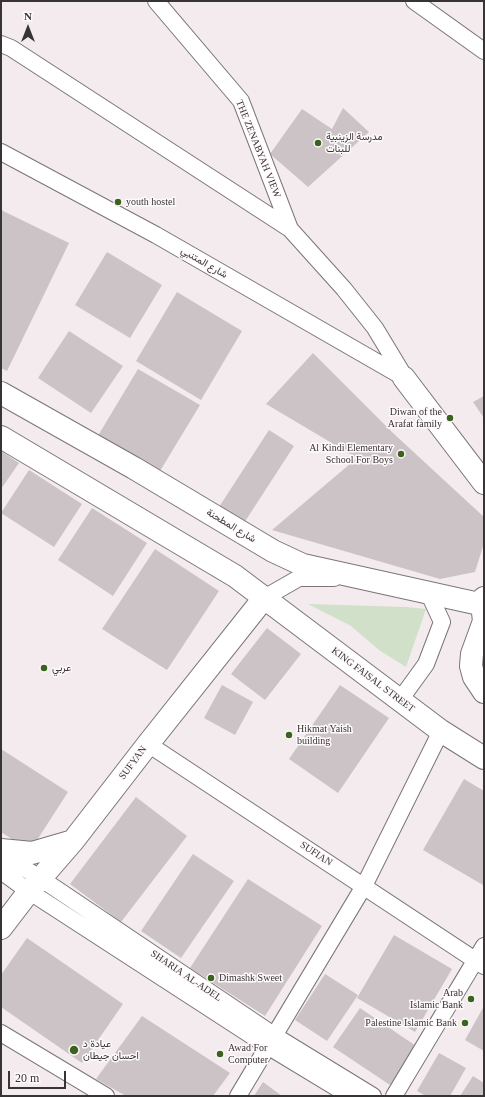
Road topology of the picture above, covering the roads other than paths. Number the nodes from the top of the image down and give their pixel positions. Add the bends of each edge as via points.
1 (156, 1) edge
2 (414, 1) edge
3 (1, 44) edge
4 (484, 51) edge
5 (1, 152) edge
6 (290, 229) junction
7 (404, 378) junction
8 (1, 393) edge
9 (1, 437) edge
10 (484, 483) edge
11 (363, 578) junction
12 (428, 592) junction
13 (264, 598) junction
14 (483, 602) edge
15 (484, 692) edge
16 (400, 700) junction
17 (441, 730) junction
18 (148, 744) junction
19 (484, 758) edge
20 (73, 841) junction
21 (1, 850) edge
22 (1, 854) edge
23 (1, 871) edge
24 (34, 884) junction
25 (364, 886) junction
26 (1, 928) edge
27 (484, 946) edge
28 (480, 963) edge
29 (1, 1034) edge
30 (272, 1041) junction
31 (106, 1096) edge
32 (238, 1096) edge
33 (350, 1096) edge
34 (372, 1096) edge
35 (394, 1096) edge

1 - 6 street, THE ZENABYAH VIEW via 241,101
2 - 4 street
3 - 6 street via 11,48
5 - 7 street, شارع المتنبي via 156,235
6 - 7 street via 375,328
7 - 10 main road
8 - 11 main road, شارع المطحنة via 273,551 303,565
9 - 13 main road via 235,576
11 - 12 main road, شارع المطحنة
11 - 13 street via 299,578
12 - 14 main road, شارع المطحنة
12 - 16 street via 442,622 426,664
13 - 16 main road, KING FAISAL STREET
13 - 18 main road, SUFYAN
14 - 15 main road via 484,621 472,654 471,666 474,678
16 - 17 main road, KING FAISAL STREET
17 - 19 main road, KING FAISAL STREET
17 - 25 street
18 - 20 main road, SUFYAN
18 - 25 street, SUFIAN
20 - 21 main road via 32,852
20 - 24 main road, SUFYAN
22 - 24 street, SHARIA AL-ADEL
23 - 24 street, SHARIA AL-ADEL
24 - 26 main road, SUFYAN
24 - 30 street, SHARIA AL-ADEL
25 - 28 street, SUFIAN
25 - 30 street
27 - 28 street
28 - 35 street
29 - 31 street
30 - 32 street
30 - 33 street, SHARIA AL-ADEL
30 - 34 street, SHARIA AL-ADEL

